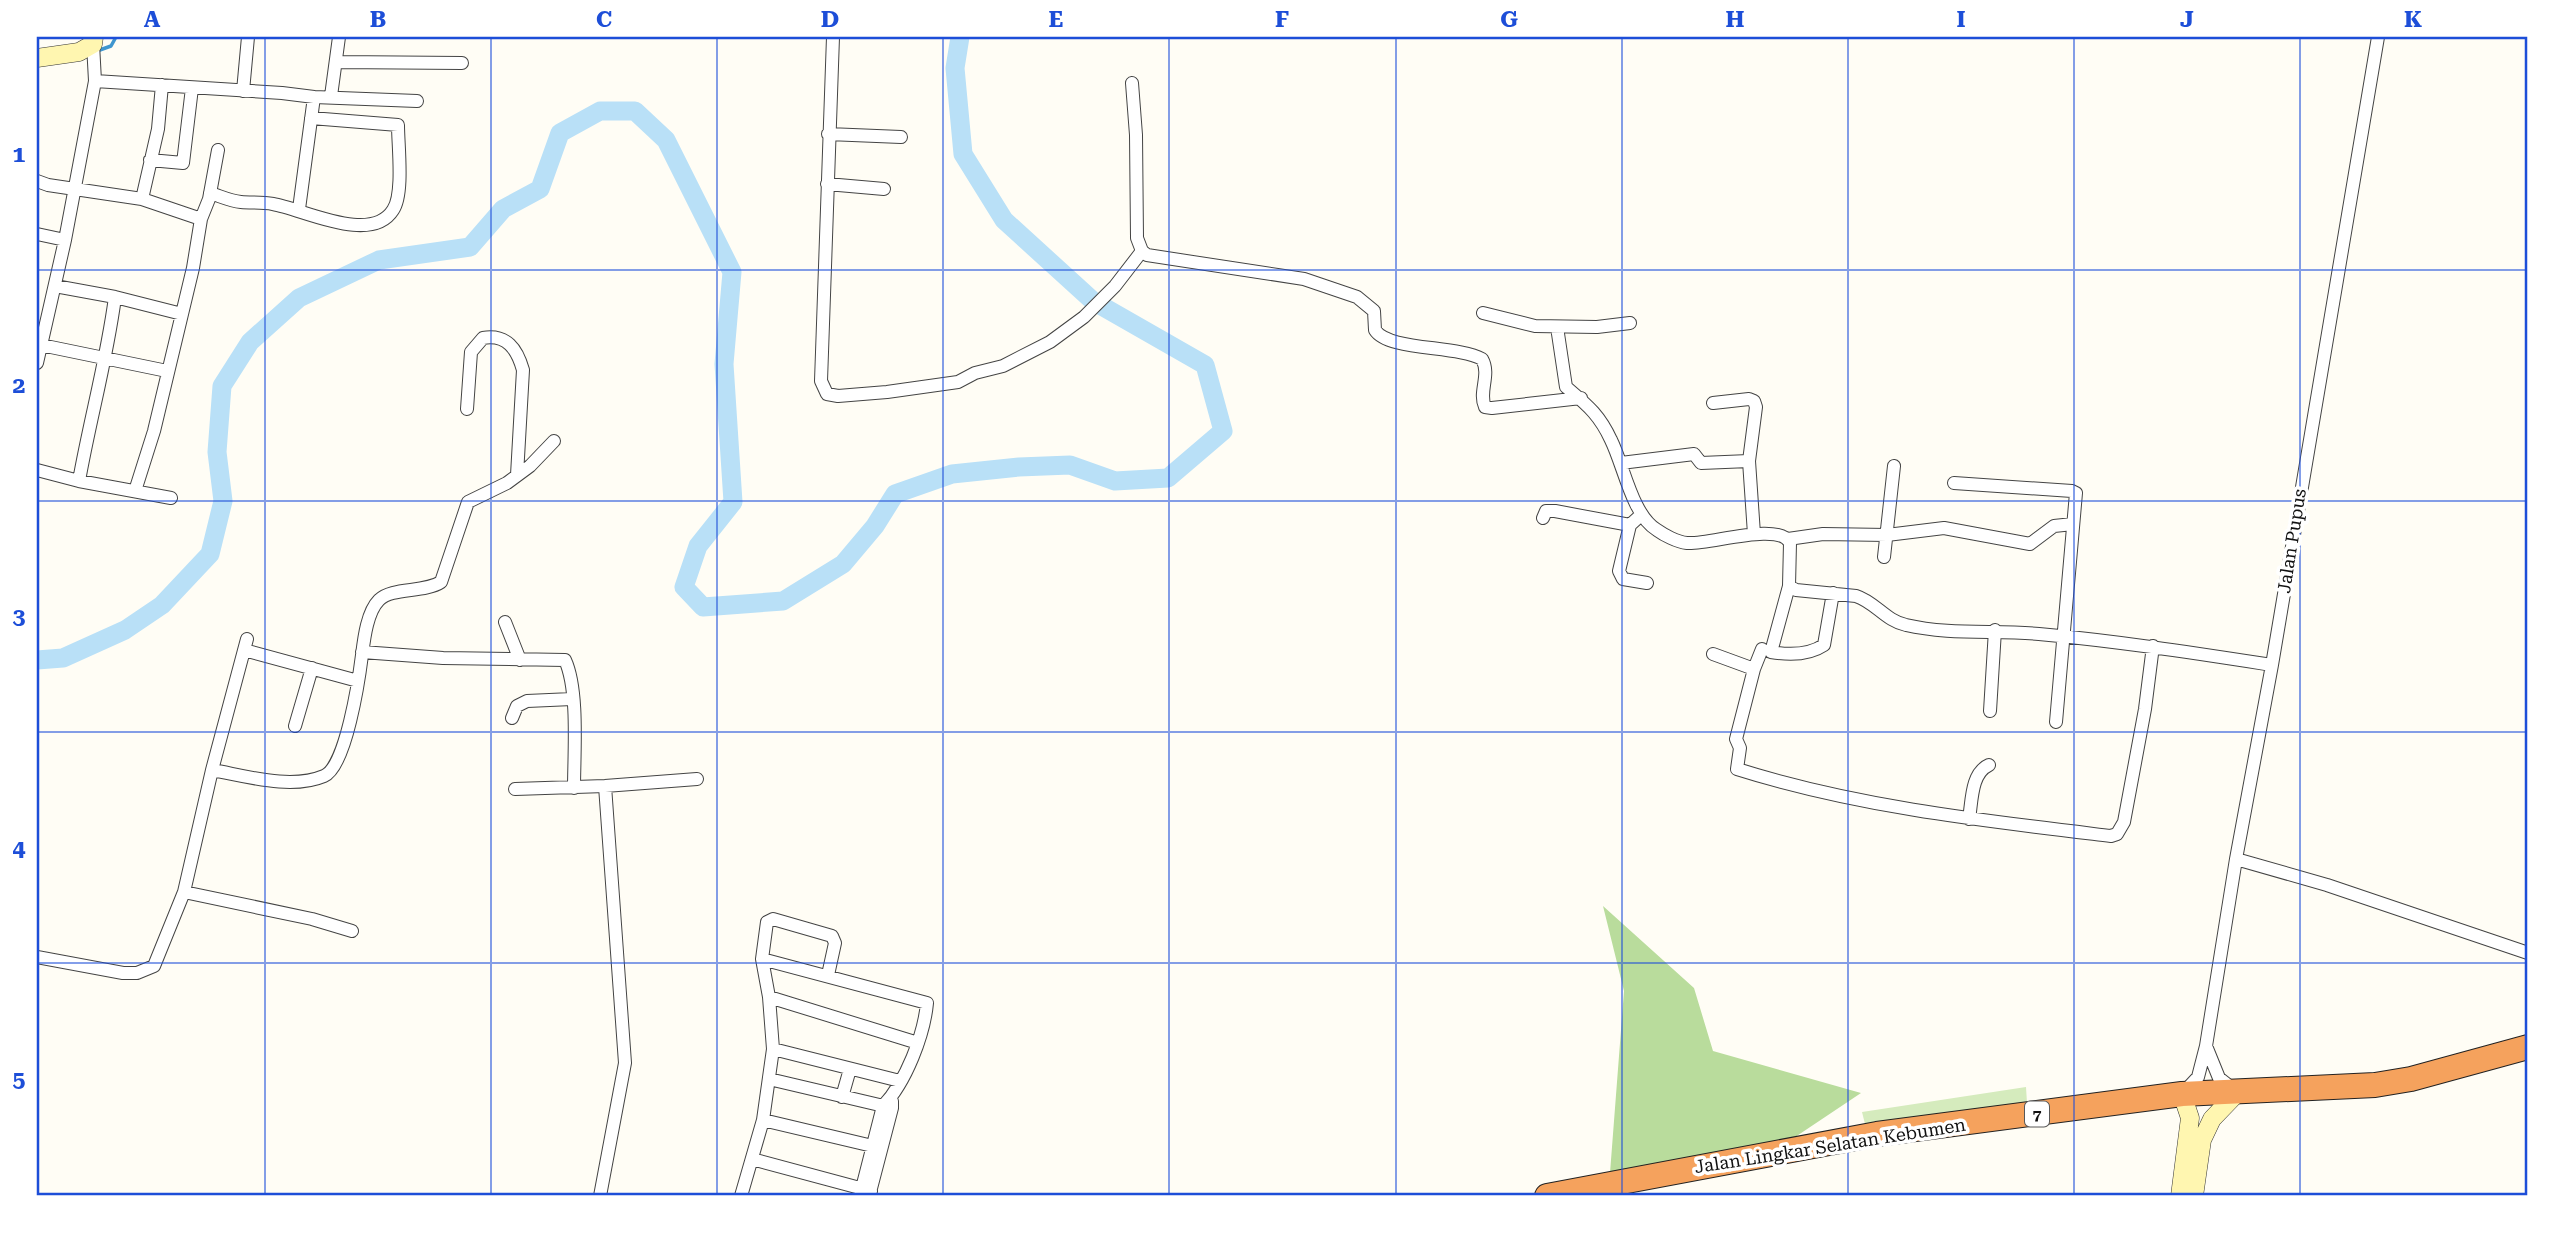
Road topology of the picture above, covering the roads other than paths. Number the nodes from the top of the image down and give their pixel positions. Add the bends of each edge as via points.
1 (248, 37) edge
2 (339, 37) edge
3 (833, 37) edge
4 (2378, 37) edge
5 (93, 43) edge
6 (37, 58) edge
7 (336, 62) junction
8 (462, 63) dead end
9 (95, 81) junction
10 (1132, 83) dead end
11 (162, 85) junction
12 (192, 88) junction
13 (243, 91) junction
14 (331, 96) junction
15 (314, 97) junction
16 (417, 101) dead end
17 (311, 118) junction
18 (828, 134) junction
19 (901, 137) dead end
20 (218, 150) dead end
21 (150, 160) junction
22 (37, 181) edge
23 (827, 184) junction
24 (884, 189) dead end
25 (73, 190) junction
26 (210, 193) junction
27 (142, 199) junction
28 (299, 209) junction
29 (201, 219) junction
30 (37, 234) edge
31 (65, 240) junction
32 (1142, 251) junction
33 (55, 286) junction
34 (115, 297) junction
35 (1483, 313) dead end
36 (182, 314) junction
37 (1630, 323) dead end
38 (1558, 327) junction
39 (41, 345) junction
40 (106, 359) junction
41 (37, 363) edge
42 (167, 371) junction
43 (1581, 398) junction
44 (1713, 402) dead end
45 (467, 409) dead end
46 (554, 441) dead end
47 (1749, 461) junction
48 (1621, 463) junction
49 (1894, 466) dead end
50 (37, 470) edge
51 (517, 475) junction
52 (79, 481) junction
53 (1954, 484) dead end
54 (135, 491) junction
55 (171, 498) dead end
56 (1641, 515) junction
57 (1542, 518) dead end
58 (2074, 524) junction
59 (1630, 525) junction
60 (1754, 534) junction
61 (1887, 535) junction
62 (1788, 539) junction
63 (1884, 557) dead end
64 (1647, 583) dead end
65 (1789, 586) junction
66 (1833, 593) junction
67 (505, 622) dead end
68 (1995, 631) junction
69 (2063, 636) junction
70 (2153, 646) junction
71 (1763, 649) junction
72 (362, 652) junction
73 (1713, 654) dead end
74 (520, 660) junction
75 (2272, 665) junction
76 (312, 668) junction
77 (1754, 669) junction
78 (358, 681) junction
79 (572, 699) junction
80 (1990, 711) dead end
81 (512, 718) dead end
82 (2056, 722) dead end
83 (295, 726) dead end
84 (1989, 765) dead end
85 (212, 770) junction
86 (697, 779) dead end
87 (605, 786) junction
88 (574, 788) junction
89 (515, 789) dead end
90 (1969, 818) junction
91 (2236, 859) junction
92 (184, 892) junction
93 (352, 931) dead end
94 (2528, 953) edge
95 (37, 957) edge
96 (762, 959) junction
97 (828, 975) junction
98 (769, 997) junction
99 (918, 1043) junction
100 (2206, 1046) junction
101 (2528, 1047) edge
102 (773, 1049) junction
103 (850, 1069) junction
104 (769, 1079) junction
105 (900, 1081) junction
106 (2237, 1093) junction
107 (2182, 1094) junction
108 (842, 1097) junction
109 (889, 1104) junction
110 (763, 1119) junction
111 (876, 1147) junction
112 (752, 1159) junction
113 (865, 1193) edge
114 (600, 1196) edge
115 (741, 1196) edge
116 (1547, 1196) edge
117 (2180, 1196) edge
118 (2194, 1196) edge

1 - 13 street
2 - 7 street
3 - 18 street
4 - 75 street, Jalan Pupus
5 - 6 street via 79,52
5 - 9 street
7 - 8 street
7 - 14 street
9 - 11 street
9 - 25 street
10 - 32 street
11 - 12 street
11 - 21 street
12 - 13 street
12 - 21 street via 183,163
13 - 15 street
14 - 15 street
14 - 16 street
15 - 17 street
17 - 28 street
17 - 28 street via 398,125 398,191 392,213 366,224 342,224
18 - 19 street
18 - 23 street
20 - 26 street
21 - 27 street
22 - 25 street
23 - 24 street
23 - 32 street via 821,381 827,394 887,393 958,382 1003,366 1050,342 1084,317
25 - 27 street
25 - 31 street
26 - 28 street via 234,201
26 - 29 street
27 - 29 street
29 - 36 street
30 - 31 street
31 - 33 street
32 - 43 street via 1170,260 1304,279 1357,297 1374,311 1375,330 1385,340 1482,359 1487,374 1485,407
33 - 34 street
33 - 39 street
34 - 36 street
34 - 40 street
35 - 38 street
36 - 42 street
37 - 38 street
38 - 43 street via 1566,387
39 - 40 street
39 - 41 street
40 - 42 street
40 - 52 street
42 - 54 street via 155,431
43 - 48 street via 1601,422
44 - 47 street via 1754,401
45 - 51 street via 471,352 483,338 510,343 523,370
46 - 51 street
47 - 48 street via 1701,463 1694,454
47 - 60 street
48 - 56 street
49 - 61 street
50 - 52 street
51 - 72 street via 468,502 441,582 379,600
52 - 54 street
53 - 58 street via 2074,492
54 - 55 street
56 - 59 street
56 - 60 street via 1656,530 1687,543
57 - 59 street via 1546,511 1555,511
58 - 61 street via 2054,526 2030,544 1944,528
58 - 69 street
59 - 64 street via 1620,576
60 - 62 street via 1781,534
61 - 62 street via 1823,534
61 - 63 street
62 - 65 street
65 - 66 street
65 - 71 street
66 - 68 street via 1865,599 1906,625
66 - 71 street via 1824,645 1796,653
67 - 74 street
68 - 69 street
68 - 80 street
69 - 70 street
69 - 82 street
70 - 75 street
70 - 90 street via 2124,822 2117,834
71 - 77 street
72 - 74 street
72 - 78 street
73 - 77 street
74 - 79 street via 565,660
75 - 91 street, Jalan Pupus
76 - 78 street
76 - 83 street
76 - 85 street via 245,644
77 - 90 street via 1736,739 1740,748 1737,769 1841,796
78 - 85 street via 338,761 325,776 285,781
79 - 81 street via 527,701 517,706
79 - 88 street
84 - 90 street via 1976,775
85 - 92 street
86 - 87 street
87 - 88 street
87 - 114 street via 625,1063
88 - 89 street
91 - 94 street
91 - 100 street, Jalan Pupus
92 - 93 street
92 - 95 street via 154,966 146,971 123,973
96 - 97 street
96 - 97 street via 767,922 773,919 832,936 835,943
96 - 98 street
97 - 99 street via 927,1003
98 - 99 street
98 - 102 street
99 - 105 street
100 - 106 street via 2220,1078
100 - 107 street, Jalan Pupus via 2198,1077
101 - 106 highway, Jalan Lingkar Selatan Kebumen / 7 via 2375,1085
102 - 103 street
102 - 104 street
103 - 105 street
103 - 108 street
104 - 108 street
104 - 110 street
105 - 109 street
106 - 107 highway, Jalan Lingkar Selatan Kebumen / 7
106 - 118 street via 2212,1119 2202,1140
107 - 116 highway, Jalan Lingkar Selatan Kebumen / 7 via 1808,1145
107 - 117 street via 2190,1118
108 - 109 street
109 - 111 street
110 - 111 street
110 - 112 street
111 - 113 street
112 - 113 street
112 - 115 street

